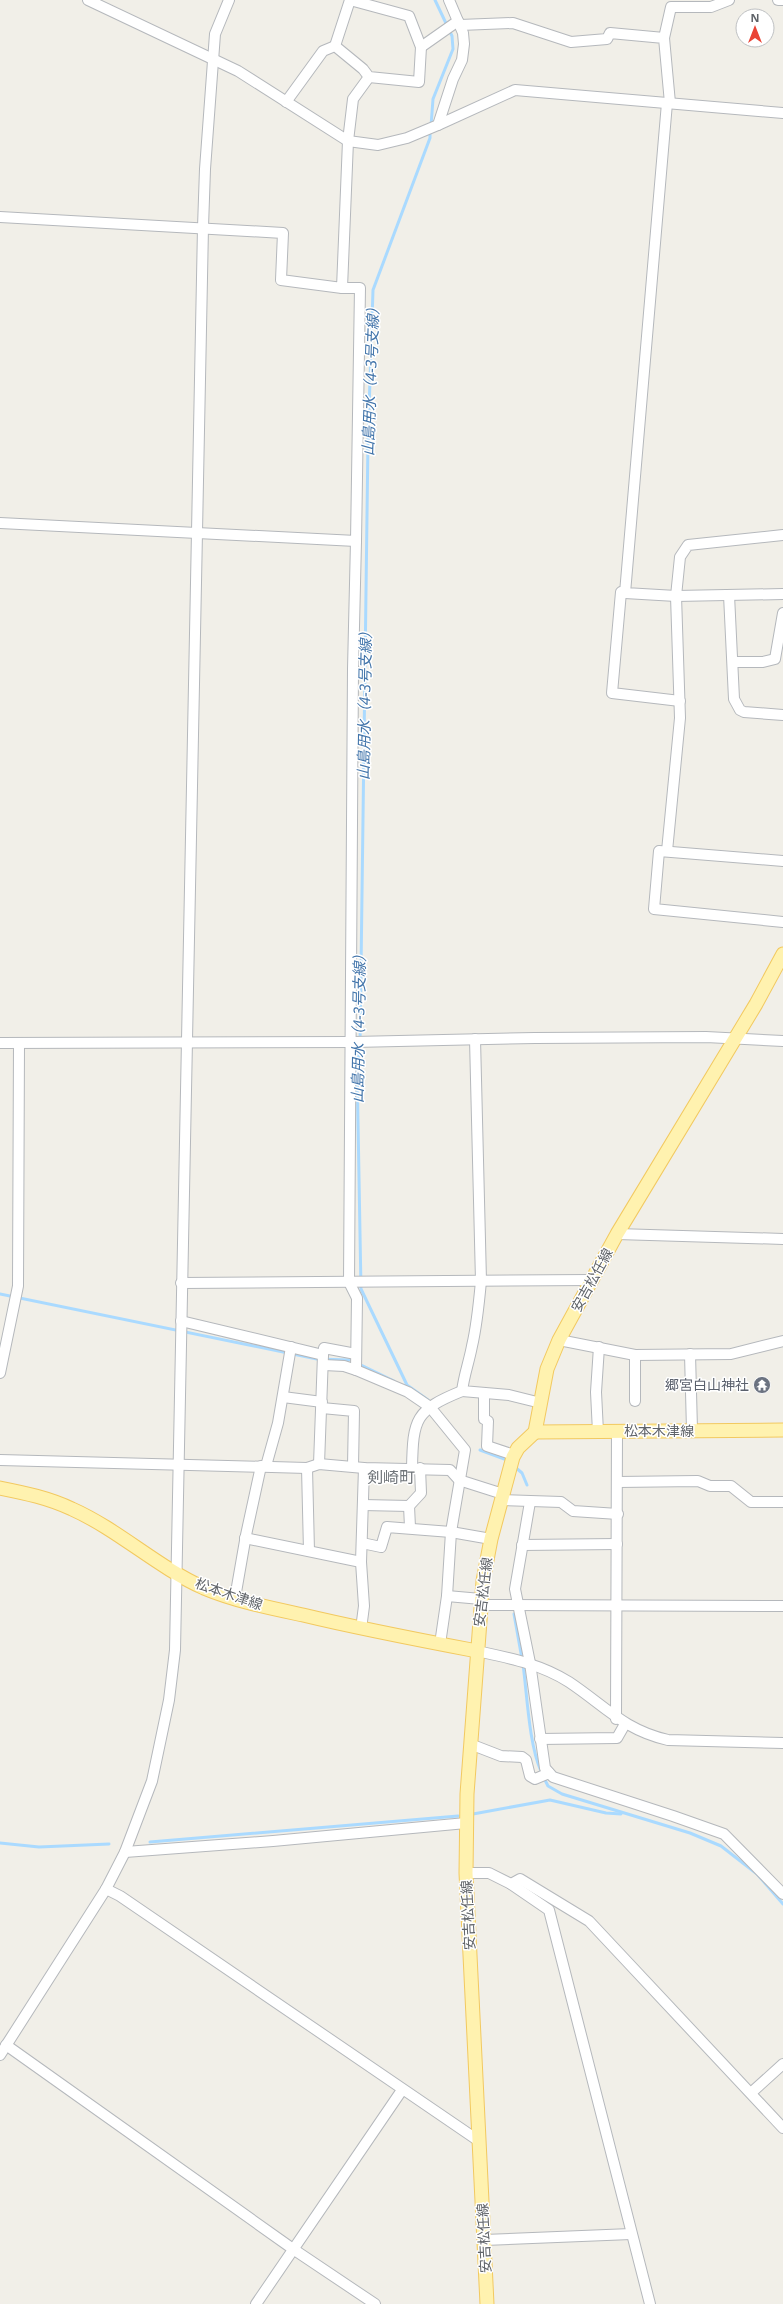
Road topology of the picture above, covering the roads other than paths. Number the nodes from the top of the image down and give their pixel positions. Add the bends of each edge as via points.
1 (88, 0) edge
2 (229, 0) edge
3 (350, 0) edge
4 (449, 0) edge
5 (729, 0) edge
6 (778, 0) edge
7 (782, 0) edge
8 (672, 4) edge
9 (454, 25) junction
10 (664, 38) junction
11 (335, 46) junction
12 (421, 47) junction
13 (212, 57) junction
14 (369, 77) junction
15 (286, 102) junction
16 (668, 103) junction
17 (783, 113) edge
18 (436, 125) junction
19 (348, 141) junction
20 (0, 217) edge
21 (203, 227) junction
22 (342, 288) junction
23 (0, 523) edge
24 (196, 533) junction
25 (783, 536) edge
26 (356, 541) junction
27 (621, 592) dead end
28 (783, 594) edge
29 (729, 595) junction
30 (676, 596) junction
31 (783, 612) edge
32 (780, 646) edge
33 (733, 662) junction
34 (680, 701) junction
35 (783, 715) edge
36 (667, 851) junction
37 (783, 862) edge
38 (783, 922) edge
39 (783, 954) edge
40 (475, 1039) junction
41 (734, 1039) junction
42 (783, 1041) edge
43 (352, 1042) junction
44 (186, 1043) junction
45 (0, 1044) edge
46 (19, 1044) junction
47 (617, 1234) junction
48 (783, 1239) edge
49 (592, 1280) junction
50 (481, 1281) junction
51 (356, 1282) junction
52 (182, 1283) junction
53 (181, 1323) junction
54 (559, 1340) junction
55 (783, 1341) edge
56 (599, 1347) junction
57 (291, 1348) junction
58 (356, 1354) junction
59 (690, 1354) junction
60 (635, 1355) junction
61 (324, 1359) junction
62 (356, 1370) junction
63 (0, 1373) edge
64 (462, 1392) junction
65 (484, 1393) junction
66 (282, 1397) junction
67 (635, 1401) dead end
68 (541, 1403) junction
69 (322, 1405) junction
70 (430, 1407) junction
71 (692, 1430) junction
72 (783, 1430) edge
73 (617, 1431) junction
74 (535, 1432) junction
75 (598, 1432) junction
76 (514, 1456) junction
77 (0, 1460) edge
78 (178, 1464) junction
79 (319, 1464) junction
80 (263, 1466) junction
81 (353, 1466) junction
82 (307, 1468) junction
83 (364, 1468) junction
84 (416, 1468) junction
85 (459, 1480) junction
86 (618, 1482) junction
87 (0, 1488) edge
88 (502, 1497) junction
89 (530, 1502) junction
90 (783, 1502) edge
91 (363, 1505) junction
92 (409, 1506) junction
93 (618, 1514) junction
94 (410, 1527) junction
95 (452, 1532) junction
96 (245, 1538) junction
97 (491, 1538) junction
98 (362, 1543) junction
99 (617, 1544) junction
100 (522, 1545) junction
101 (309, 1551) junction
102 (361, 1562) junction
103 (175, 1574) junction
104 (447, 1596) junction
105 (235, 1598) junction
106 (480, 1602) junction
107 (617, 1605) junction
108 (513, 1606) junction
109 (783, 1606) edge
110 (361, 1629) junction
111 (440, 1644) junction
112 (477, 1652) junction
113 (524, 1662) junction
114 (621, 1721) junction
115 (540, 1739) junction
116 (783, 1743) edge
117 (470, 1744) junction
118 (549, 1773) junction
119 (466, 1823) junction
120 (125, 1852) junction
121 (466, 1873) junction
122 (512, 1884) junction
123 (106, 1889) junction
124 (783, 1894) edge
125 (6, 2045) junction
126 (0, 2055) edge
127 (783, 2064) edge
128 (402, 2090) junction
129 (752, 2092) junction
130 (783, 2128) edge
131 (479, 2141) junction
132 (631, 2234) junction
133 (484, 2240) junction
134 (294, 2249) junction
135 (256, 2304) edge
136 (375, 2304) edge
137 (487, 2304) edge
138 (650, 2304) edge

1 - 13 street
2 - 13 street via 215,34
3 - 11 street
3 - 12 street via 409,16
4 - 9 street
5 - 8 street via 711,7
6 - 7 street
8 - 10 street
9 - 10 street via 514,23 571,42 607,39 610,34
9 - 12 street
9 - 18 street via 464,44 462,60
10 - 16 street
11 - 14 street
11 - 15 street via 323,50
12 - 14 street via 419,82
13 - 15 street
13 - 21 street
14 - 19 street via 353,99
15 - 19 street
16 - 17 street
16 - 18 street via 515,90
16 - 30 street via 625,593
18 - 19 street via 406,138 378,145
19 - 22 street
20 - 21 street
21 - 22 street via 283,233 281,280
21 - 24 street
22 - 26 street via 360,288
23 - 24 street
24 - 26 street
24 - 44 street
25 - 30 street via 688,545 680,557
26 - 43 street
27 - 34 street via 612,693
28 - 29 street
29 - 30 street
29 - 33 street
30 - 34 street
31 - 32 street
32 - 33 street via 775,659 763,662
33 - 35 street via 734,699 740,710
34 - 36 street
36 - 37 street
36 - 38 street via 659,851 654,909
39 - 41 main road, 安吉松任線
40 - 41 street
40 - 43 street
40 - 50 street
41 - 42 street
41 - 47 main road, 安吉松任線
43 - 44 street
43 - 51 street
44 - 46 street
44 - 52 street
45 - 46 street
46 - 63 street via 16,1297
47 - 48 street
47 - 49 main road, 安吉松任線
49 - 50 street
49 - 54 main road, 安吉松任線
50 - 51 street
50 - 64 street via 478,1312 472,1347 464,1371
51 - 52 street
51 - 58 street
52 - 53 street
53 - 57 street
53 - 78 street
54 - 56 street
54 - 68 main road, 安吉松任線 via 548,1369
55 - 59 street via 731,1354
56 - 60 street
56 - 75 street via 596,1392
57 - 61 street
57 - 66 street
58 - 61 street via 324,1348
58 - 62 street
59 - 60 street
59 - 71 street
60 - 67 street
61 - 62 street
61 - 69 street
62 - 70 street via 408,1392
64 - 65 street
64 - 70 street via 438,1401
65 - 68 street via 509,1395
65 - 76 street via 484,1420 488,1421 487,1446
66 - 69 street
66 - 80 street
68 - 74 main road, 安吉松任線
69 - 79 street
69 - 81 street via 354,1411
70 - 84 street via 422,1414 413,1432
70 - 85 street via 465,1450
71 - 72 main road, 松本木津線
71 - 73 main road, 松本木津線
73 - 75 main road, 松本木津線
73 - 86 street
74 - 75 main road, 松本木津線
74 - 76 main road, 安吉松任線 via 518,1448
76 - 88 main road, 安吉松任線
77 - 78 street
78 - 80 street
78 - 103 street
79 - 81 street
79 - 82 street
80 - 82 street
80 - 96 street
81 - 83 street
82 - 101 street
83 - 84 street
83 - 91 street
84 - 85 street via 450,1470
84 - 92 street via 420,1493
85 - 88 street
85 - 95 street
86 - 90 street via 698,1481 710,1486 732,1486 750,1502
86 - 93 street
87 - 103 main road, 松本木津線 via 37,1496 73,1509
88 - 89 street
88 - 97 main road, 安吉松任線
89 - 93 street via 562,1502 573,1511
89 - 100 street
91 - 92 street
91 - 98 street
92 - 94 street
93 - 99 street
94 - 95 street
94 - 98 street via 387,1527 381,1547
95 - 97 street
95 - 104 street
96 - 101 street
96 - 105 street
97 - 106 main road, 安吉松任線
98 - 102 street
99 - 100 street
99 - 107 street
100 - 108 street
101 - 102 street
102 - 110 street via 364,1606
103 - 105 main road, 松本木津線
103 - 120 street via 175,1650 170,1700 152,1781
104 - 106 street
104 - 111 street
105 - 110 main road, 松本木津線
106 - 108 street
106 - 112 main road, 安吉松任線
107 - 108 street
107 - 109 street
107 - 114 street
108 - 113 street
110 - 111 main road, 松本木津線
111 - 112 main road, 松本木津線
112 - 113 street
112 - 117 main road, 安吉松任線
113 - 114 street via 568,1682
113 - 115 street
114 - 115 street via 617,1738
114 - 116 street via 651,1736 668,1740
115 - 118 street via 545,1768
117 - 118 street via 501,1756 522,1757 526,1760 530,1776 535,1779
117 - 119 main road, 安吉松任線
118 - 124 street via 553,1777 724,1834
119 - 120 street
119 - 121 main road, 安吉松任線
120 - 123 street
121 - 122 street via 490,1873
121 - 131 main road, 安吉松任線
122 - 129 street via 520,1879 589,1921
122 - 132 street via 549,1910
123 - 125 street
123 - 128 street via 120,1896
125 - 126 street
125 - 134 street
127 - 129 street
128 - 131 street
128 - 134 street
129 - 130 street
131 - 133 main road, 安吉松任線
132 - 133 street
132 - 138 street
133 - 137 main road, 安吉松任線
134 - 135 street
134 - 136 street

